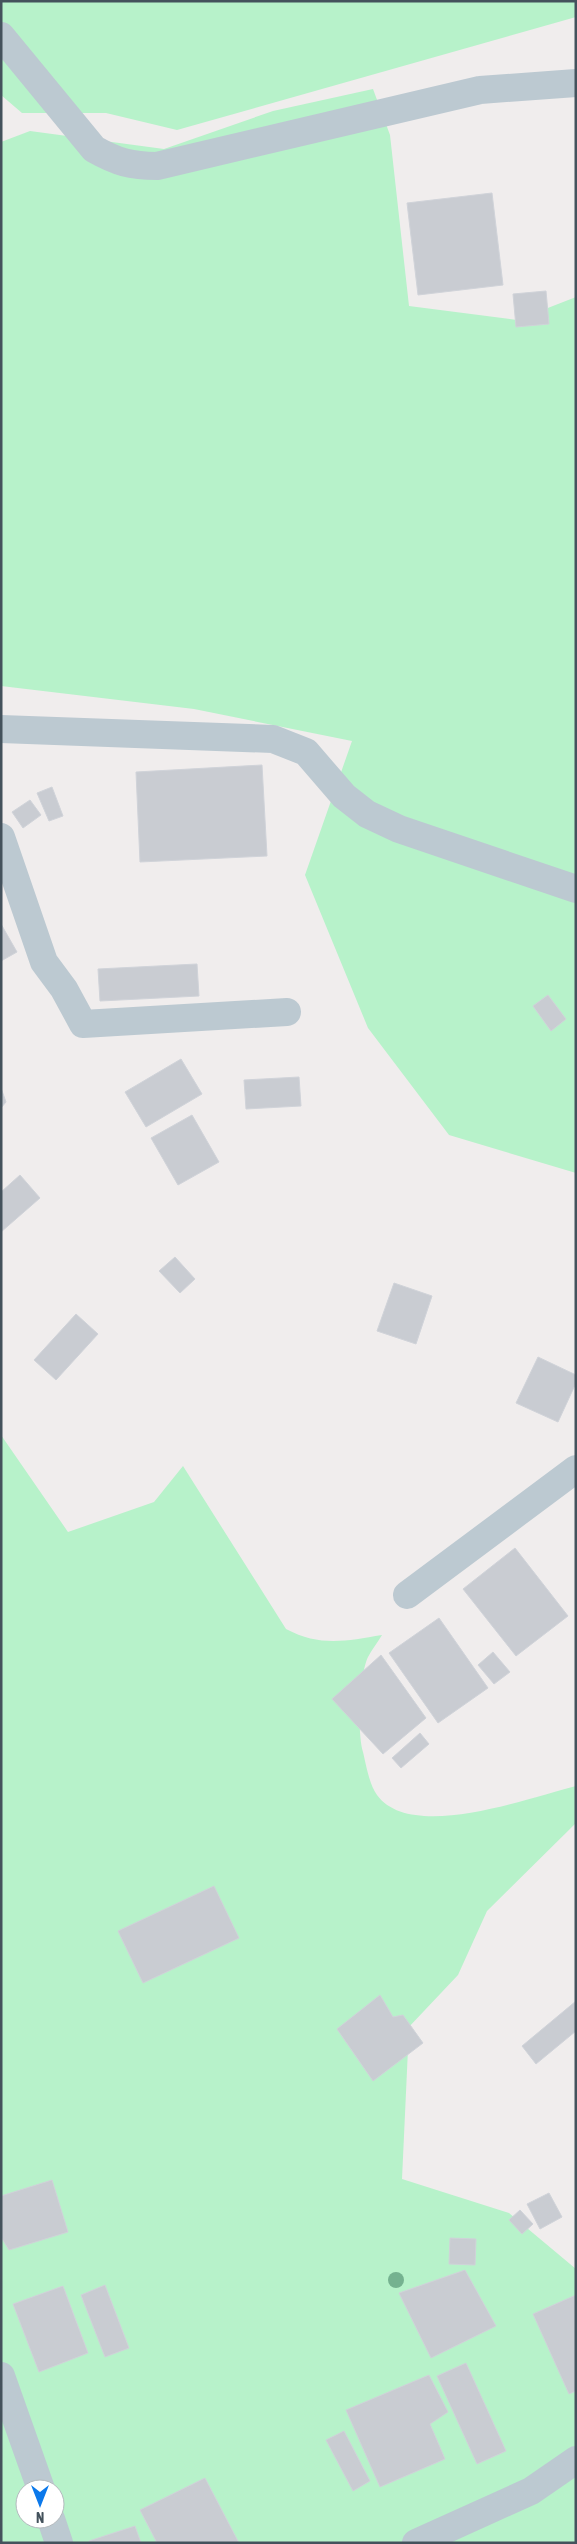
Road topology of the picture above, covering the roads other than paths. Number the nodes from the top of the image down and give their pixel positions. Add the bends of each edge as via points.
1 (1, 36) edge
2 (576, 83) edge
3 (1, 729) edge
4 (1, 837) edge
5 (576, 889) edge
6 (288, 1012) dead end
7 (576, 1469) edge
8 (407, 1595) dead end
9 (1, 2376) edge
10 (576, 2460) edge
11 (37, 2479) edge
12 (54, 2529) edge
13 (59, 2543) edge
14 (416, 2543) edge

1 - 2 street via 94,149 115,161 136,166 157,166 480,90
3 - 5 street via 273,739 306,752 344,796 367,814 399,829
4 - 6 street via 44,962 64,989 83,1024
7 - 8 street
9 - 11 street
10 - 14 street via 531,2490
12 - 13 street

